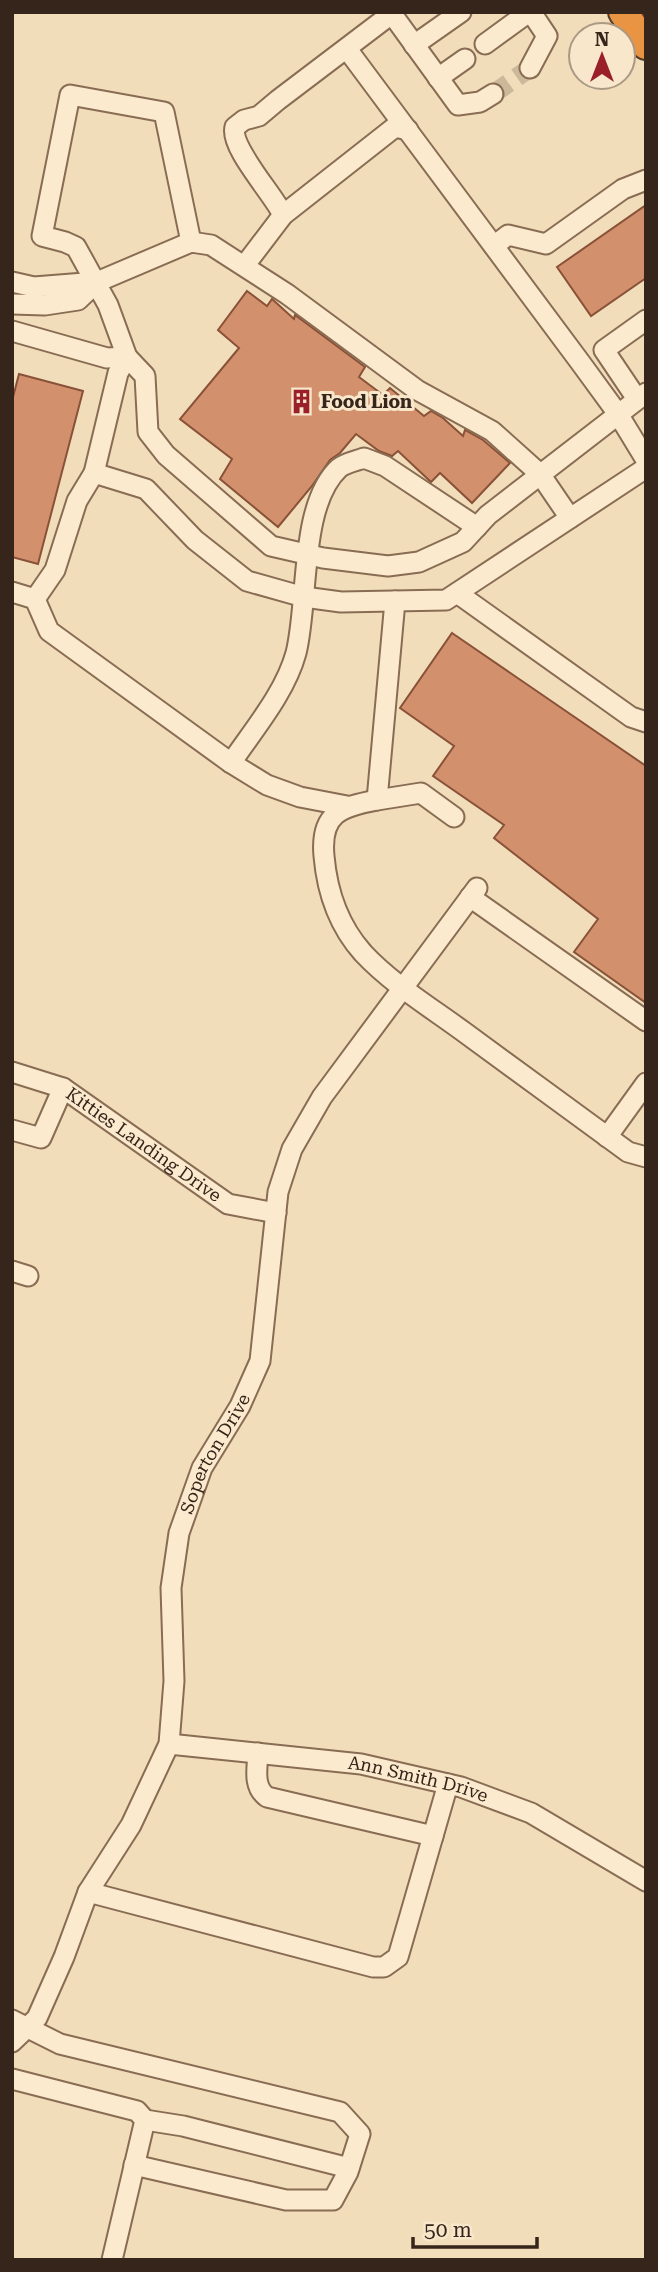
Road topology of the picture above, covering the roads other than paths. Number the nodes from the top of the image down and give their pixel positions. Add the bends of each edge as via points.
1 (461, 12) edge
2 (530, 12) edge
3 (623, 12) edge
4 (393, 13) edge
5 (485, 44) dead end
6 (414, 45) junction
7 (646, 45) edge
8 (347, 49) junction
9 (465, 59) dead end
10 (530, 68) tunnel mouth
11 (438, 78) junction
12 (493, 94) tunnel mouth
13 (408, 130) junction
14 (646, 180) edge
15 (284, 215) junction
16 (191, 242) junction
17 (494, 246) junction
18 (245, 265) junction
19 (12, 282) edge
20 (97, 282) junction
21 (16, 304) edge
22 (646, 320) edge
23 (12, 330) edge
24 (127, 357) junction
25 (642, 396) edge
26 (618, 414) junction
27 (646, 460) edge
28 (646, 468) edge
29 (94, 473) junction
30 (540, 474) junction
31 (570, 518) junction
32 (477, 527) junction
33 (307, 554) junction
34 (12, 592) edge
35 (457, 593) junction
36 (304, 597) junction
37 (35, 599) junction
38 (395, 601) junction
39 (646, 722) edge
40 (230, 763) junction
41 (377, 800) junction
42 (347, 806) junction
43 (454, 817) dead end
44 (403, 988) junction
45 (646, 1021) edge
46 (12, 1072) edge
47 (646, 1083) edge
48 (63, 1088) junction
49 (12, 1130) edge
50 (607, 1137) junction
51 (646, 1157) edge
52 (276, 1213) junction
53 (169, 1744) junction
54 (258, 1753) junction
55 (448, 1784) junction
56 (433, 1836) junction
57 (646, 1881) edge
58 (88, 1892) junction
59 (20, 2024) edge
60 (12, 2042) edge
61 (12, 2079) edge
62 (145, 2120) junction
63 (134, 2165) junction
64 (349, 2168) junction
65 (112, 2260) edge

1 - 6 street
2 - 5 street
2 - 10 street via 547,36
3 - 7 highway
4 - 6 street
4 - 8 street
6 - 11 street
8 - 13 street
8 - 15 street via 266,112 234,127 237,145
9 - 11 street
11 - 12 street via 457,105 480,102
13 - 15 street via 395,127
13 - 17 street
14 - 17 street via 623,189 546,244 508,235
15 - 18 street
16 - 18 street via 211,245
16 - 20 street
16 - 20 street via 164,112 70,95 42,236 76,247
17 - 26 street
18 - 30 street via 417,390 492,431
19 - 20 street via 34,287
20 - 21 street via 78,300
20 - 24 street
21 - 23 street
22 - 25 street via 604,350
23 - 24 street via 107,358
24 - 29 street via 118,373
24 - 33 street via 145,376 148,432 166,455 271,546
25 - 26 street
26 - 27 street
26 - 30 street
28 - 31 street
29 - 36 street via 146,489 195,540 247,581
29 - 37 street via 77,501 55,570
30 - 31 street
30 - 32 street
31 - 35 street
32 - 33 street via 463,542 419,562 388,566
32 - 33 street via 384,466 364,458 341,467 321,491
33 - 36 street
34 - 37 street
35 - 38 street via 446,600
35 - 39 street via 631,717
36 - 38 street
36 - 40 street via 296,653 285,683
37 - 40 street via 49,631
38 - 41 street
40 - 42 street via 267,785
41 - 42 street
41 - 43 street via 421,793
42 - 44 street via 329,820 322,841 326,881 339,919 363,952
44 - 45 street, Soperton Drive via 473,892
44 - 50 street
44 - 52 street, Soperton Drive via 322,1097 292,1149
46 - 48 street, Kitties Landing Drive
47 - 50 street
48 - 49 street via 41,1138
48 - 52 street, Kitties Landing Drive via 228,1204
50 - 51 street via 628,1152
52 - 53 street, Soperton Drive via 260,1361 240,1406 202,1468 179,1533 171,1588 174,1681
53 - 54 street, Ann Smith Drive
53 - 58 street, Soperton Drive via 131,1825
54 - 55 street, Ann Smith Drive via 361,1764
54 - 56 street via 258,1787 267,1797
55 - 56 street
55 - 57 street, Ann Smith Drive via 531,1814
56 - 58 street via 398,1957 384,1967
58 - 59 street, Soperton Drive via 37,2018
59 - 60 street, Soperton Drive
59 - 64 street via 60,2044 341,2112 360,2134
61 - 62 street via 137,2110
62 - 63 street
62 - 64 street
63 - 64 street via 286,2200 333,2200
63 - 65 street

